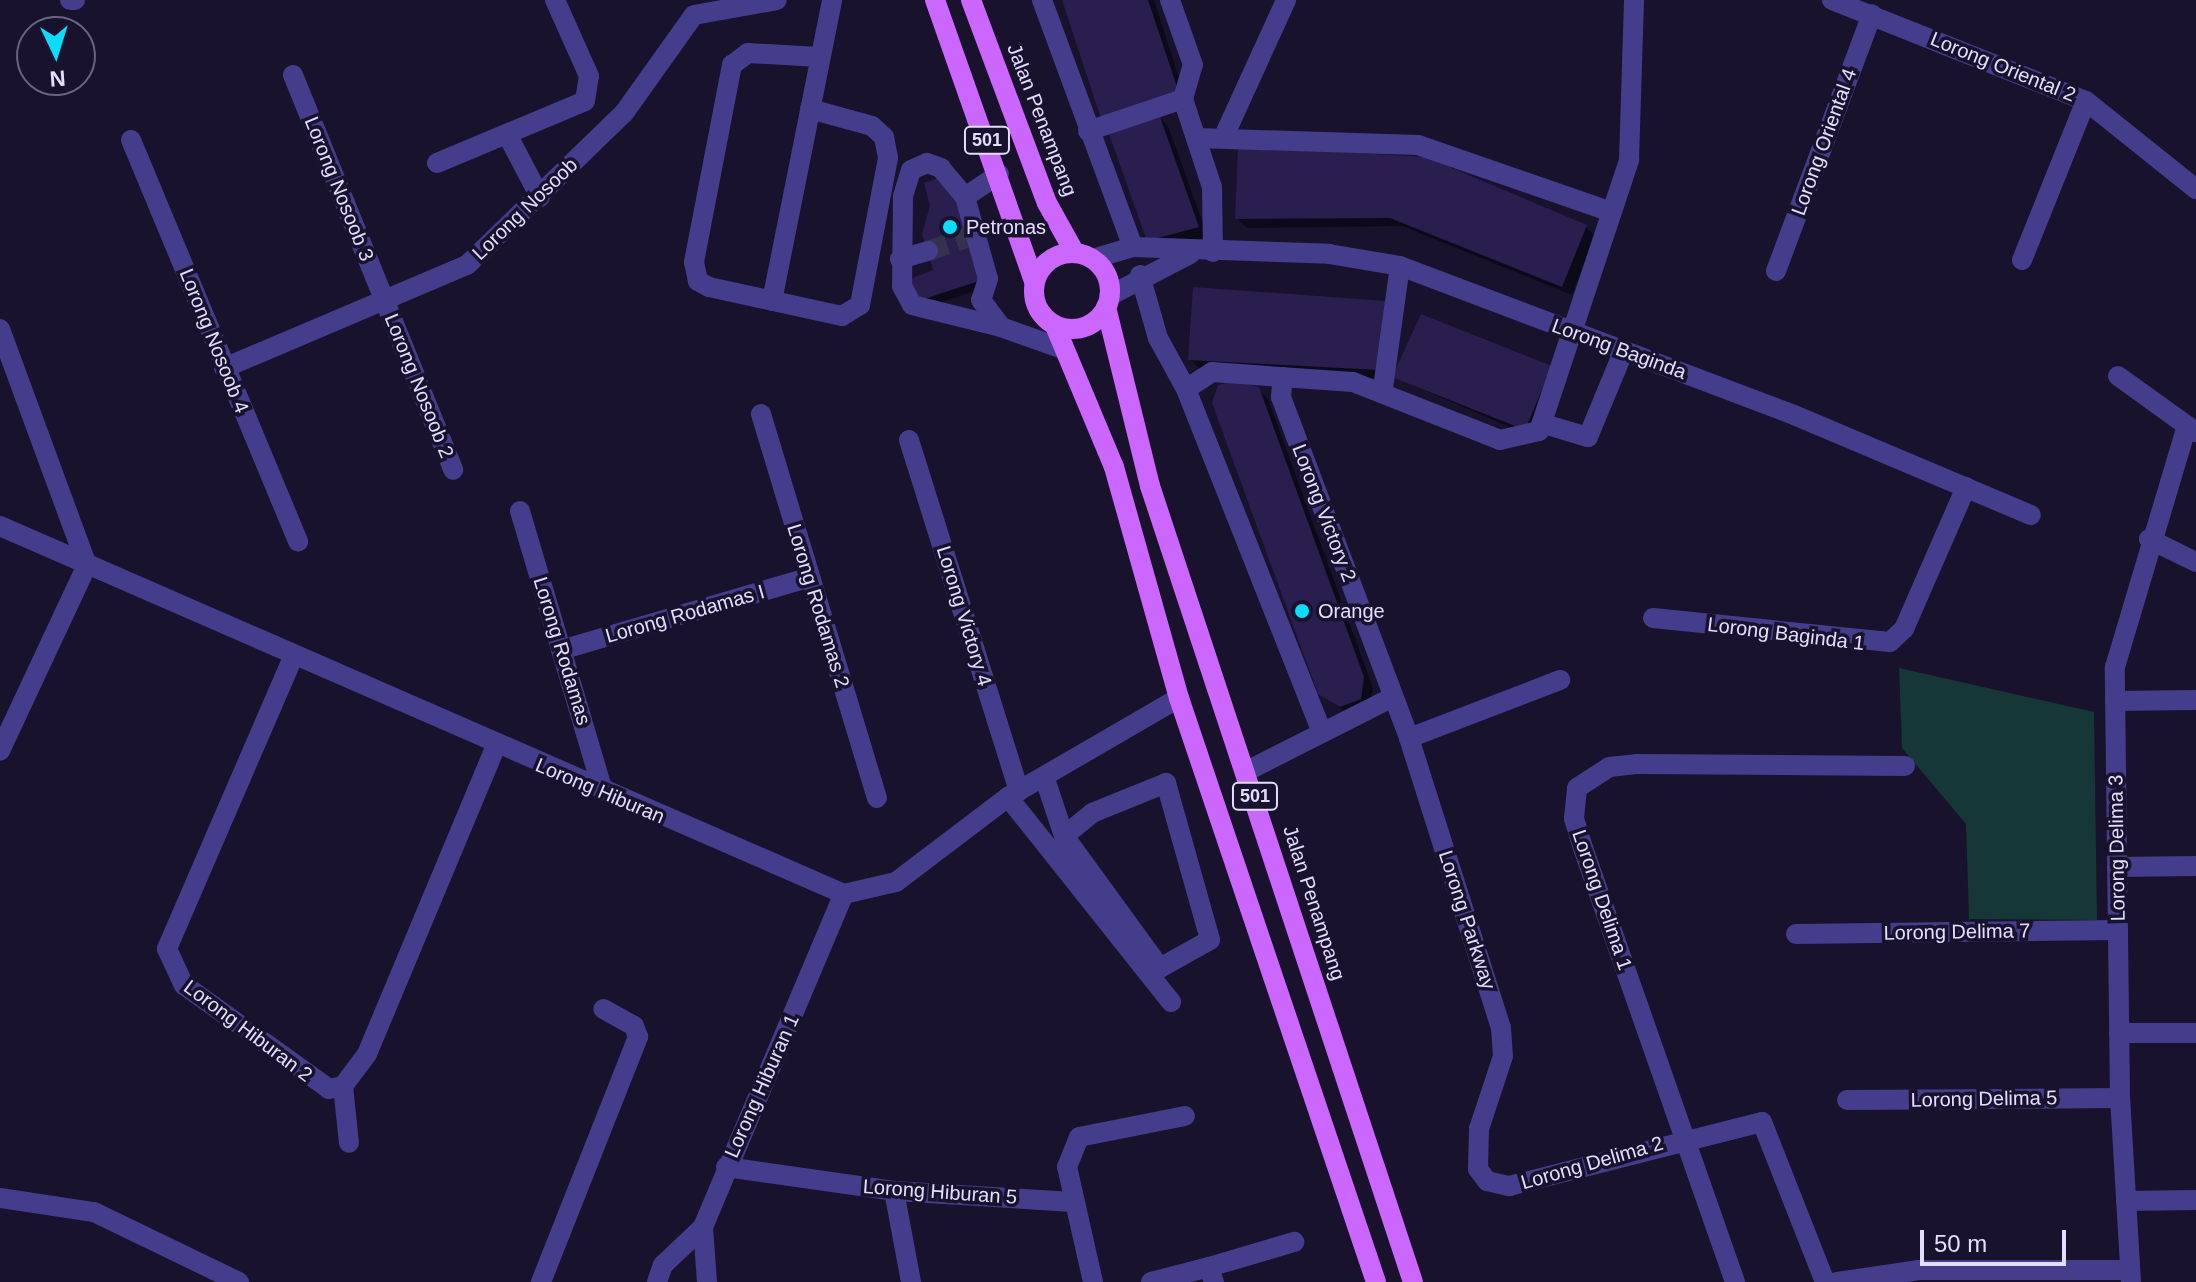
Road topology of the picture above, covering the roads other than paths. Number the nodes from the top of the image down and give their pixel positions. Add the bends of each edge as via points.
1 (555, 0) edge
2 (777, 0) edge
3 (832, 0) edge
4 (935, 0) edge
5 (971, 0) edge
6 (1042, 0) edge
7 (1170, 0) edge
8 (1286, 0) edge
9 (1634, 0) edge
10 (1832, 0) edge
11 (1872, 14) junction
12 (820, 57) junction
13 (293, 75) dead end
14 (1183, 99) junction
15 (2086, 101) junction
16 (810, 109) junction
17 (1088, 131) junction
18 (1225, 134) junction
19 (508, 136) junction
20 (1196, 138) junction
21 (131, 140) dead end
22 (437, 163) dead end
23 (999, 174) junction
24 (2195, 180) edge
25 (540, 197) junction
26 (965, 197) junction
27 (1611, 212) junction
28 (1133, 247) junction
29 (928, 251) tunnel mouth
30 (1213, 252) junction
31 (1192, 253) junction
32 (1084, 256) junction
33 (900, 259) junction
34 (2022, 260) dead end
35 (1400, 266) junction
36 (1776, 271) dead end
37 (1140, 275) junction
38 (1034, 281) junction
39 (772, 301) junction
40 (1108, 302) junction
41 (385, 303) junction
42 (1055, 326) junction
43 (1001, 327) junction
44 (0, 329) edge
45 (1570, 332) junction
46 (1060, 348) junction
47 (1624, 350) junction
48 (224, 368) junction
49 (2118, 376) dead end
50 (1283, 377) junction
51 (1383, 388) junction
52 (1186, 389) junction
53 (761, 414) dead end
54 (1544, 424) junction
55 (2191, 428) edge
56 (909, 440) dead end
57 (453, 470) dead end
58 (1966, 487) junction
59 (520, 511) dead end
60 (2031, 515) dead end
61 (0, 526) edge
62 (2149, 539) junction
63 (298, 542) dead end
64 (2196, 562) edge
65 (87, 565) junction
66 (808, 578) junction
67 (1653, 618) dead end
68 (561, 650) junction
69 (294, 655) junction
70 (1560, 680) dead end
71 (1393, 697) junction
72 (1179, 698) junction
73 (2196, 700) edge
74 (2115, 701) junction
75 (1322, 733) junction
76 (1409, 738) junction
77 (495, 748) junction
78 (0, 751) edge
79 (1905, 766) dead end
80 (1247, 771) junction
81 (1045, 779) junction
82 (603, 791) junction
83 (1014, 794) junction
84 (877, 798) dead end
85 (1064, 836) junction
86 (2196, 866) edge
87 (2117, 867) junction
88 (844, 894) junction
89 (1290, 911) junction
90 (2118, 930) junction
91 (1796, 934) dead end
92 (1263, 942) junction
93 (1171, 1002) dead end
94 (603, 1009) dead end
95 (2119, 1033) junction
96 (2196, 1033) edge
97 (343, 1086) junction
98 (2120, 1098) junction
99 (1847, 1100) dead end
100 (1487, 1102) joint
101 (1185, 1116) dead end
102 (1686, 1137) junction
103 (349, 1143) dead end
104 (726, 1167) junction
105 (894, 1191) junction
106 (0, 1198) edge
107 (2196, 1200) edge
108 (2126, 1201) junction
109 (1073, 1202) junction
110 (703, 1227) junction
111 (1294, 1242) dead end
112 (1211, 1274) edge
113 (2130, 1276) edge
114 (1861, 1279) edge
115 (239, 1282) edge
116 (541, 1282) edge
117 (657, 1282) edge
118 (707, 1282) edge
119 (911, 1282) edge
120 (1093, 1282) edge
121 (1151, 1282) edge
122 (1376, 1282) edge
123 (1413, 1282) edge
124 (1735, 1282) edge
125 (1825, 1282) edge
126 (1837, 1282) edge

1 - 19 street via 581,53 590,93 573,109
2 - 25 street, Lorong Nosoob via 694,15 624,113
3 - 12 street
4 - 23 main road, 501
5 - 32 main road, Jalan Penampang / 501 via 1047,203
6 - 17 street
7 - 14 street via 1193,65
8 - 18 street
9 - 27 street via 1629,160
10 - 11 street, Lorong Oriental 2
11 - 15 street, Lorong Oriental 2
11 - 36 street, Lorong Oriental 4
12 - 16 street
12 - 39 street via 748,53 732,65 694,262 698,281 709,287
13 - 41 street, Lorong Nosoob 3
14 - 17 street
14 - 20 street
15 - 24 street, Lorong Oriental 2
15 - 34 street
16 - 39 street
16 - 39 street via 872,126 884,137 888,158 863,290 860,305 842,316
17 - 28 street
18 - 20 street
18 - 27 street via 1418,145
19 - 22 street
19 - 25 street
20 - 30 street via 1212,187
21 - 48 street, Lorong Nosoob 4
23 - 26 street
23 - 38 main road, 501
25 - 41 street, Lorong Nosoob via 467,265
26 - 33 street via 941,168 927,163 911,170
26 - 43 street via 988,279 981,300
27 - 45 street
28 - 31 street, Lorong Baginda
28 - 32 street, Lorong Baginda
29 - 33 street
30 - 31 street, Lorong Baginda
30 - 35 street, Lorong Baginda via 1329,254
31 - 37 street, Lorong Baginda
32 - 38 main road via 1058,255
32 - 40 main road
33 - 43 street via 912,305
35 - 45 street, Lorong Baginda
35 - 51 street
37 - 40 street, Lorong Baginda
37 - 52 street via 1158,338
38 - 42 main road via 1034,299
40 - 42 main road via 1085,327
40 - 80 main road, Jalan Penampang / 501 via 1139,448
41 - 48 street, Lorong Nosoob
41 - 57 street, Lorong Nosoob 2
42 - 46 main road, 501
43 - 46 street
44 - 65 street
45 - 47 street, Lorong Baginda
45 - 54 street
46 - 72 main road, 501 via 1114,467
47 - 54 street via 1588,437
47 - 58 street, Lorong Baginda
48 - 63 street, Lorong Nosoob 4
49 - 55 street
50 - 51 street
50 - 52 street via 1212,372
50 - 71 street, Lorong Victory 2 via 1281,397
51 - 54 street via 1500,440 1528,439
52 - 75 street
53 - 66 street, Lorong Rodamas 2
55 - 62 street, Lorong Delima 3
56 - 83 street, Lorong Victory 4
58 - 60 street, Lorong Baginda
58 - 67 street, Lorong Baginda 1 via 1904,629 1890,642
59 - 68 street, Lorong Rodamas
61 - 65 street, Lorong Hiburan
62 - 64 street
62 - 74 street, Lorong Delima 3 via 2120,633
65 - 69 street, Lorong Hiburan
65 - 78 street
66 - 68 street, Lorong Rodamas I
66 - 84 street, Lorong Rodamas 2
68 - 82 street, Lorong Rodamas
69 - 77 street, Lorong Hiburan
69 - 97 street, Lorong Hiburan 2 via 167,949 184,985 315,1082
70 - 76 street
71 - 75 street
71 - 76 street, Lorong Victory 2
72 - 81 street
72 - 92 main road, 501
73 - 74 street
74 - 87 street, Lorong Delima 3
75 - 80 street
76 - 100 street, Lorong Parkway via 1501,1028 1503,1056
77 - 82 street, Lorong Hiburan
77 - 97 street via 367,1054
79 - 102 street, Lorong Delima 1 via 1636,764 1609,767 1577,788 1574,818 1583,848
80 - 89 main road, Jalan Penampang / 501
81 - 83 street
81 - 85 street
82 - 88 street, Lorong Hiburan
83 - 88 street via 896,882
83 - 93 street
85 - 85 street via 1160,968 1210,940 1166,783 1092,813
86 - 87 street
87 - 90 street, Lorong Delima 3
88 - 104 street, Lorong Hiburan 1
89 - 92 main road via 1282,931
89 - 123 main road, Jalan Penampang / 501
90 - 91 street, Lorong Delima 7
90 - 95 street, Lorong Delima 3
92 - 122 main road, 501
94 - 116 street via 634,1026 638,1037
95 - 96 street
95 - 98 street, Lorong Delima 3
97 - 103 street
98 - 99 street, Lorong Delima 5
98 - 108 street, Lorong Delima 3
100 - 102 street, Lorong Delima 2 via 1478,1169 1498,1187
101 - 109 street via 1079,1137 1067,1167
102 - 124 street, Lorong Delima 1
102 - 125 street via 1762,1122
104 - 105 street, Lorong Hiburan 5
104 - 110 street, Lorong Hiburan 1
105 - 109 street, Lorong Hiburan 5
105 - 119 street
106 - 115 street via 94,1212
107 - 108 street
108 - 113 street, Lorong Delima 3
109 - 120 street
110 - 117 street via 663,1265
110 - 118 street, Lorong Hiburan 1
111 - 112 street
112 - 121 street
113 - 114 street
114 - 126 street

